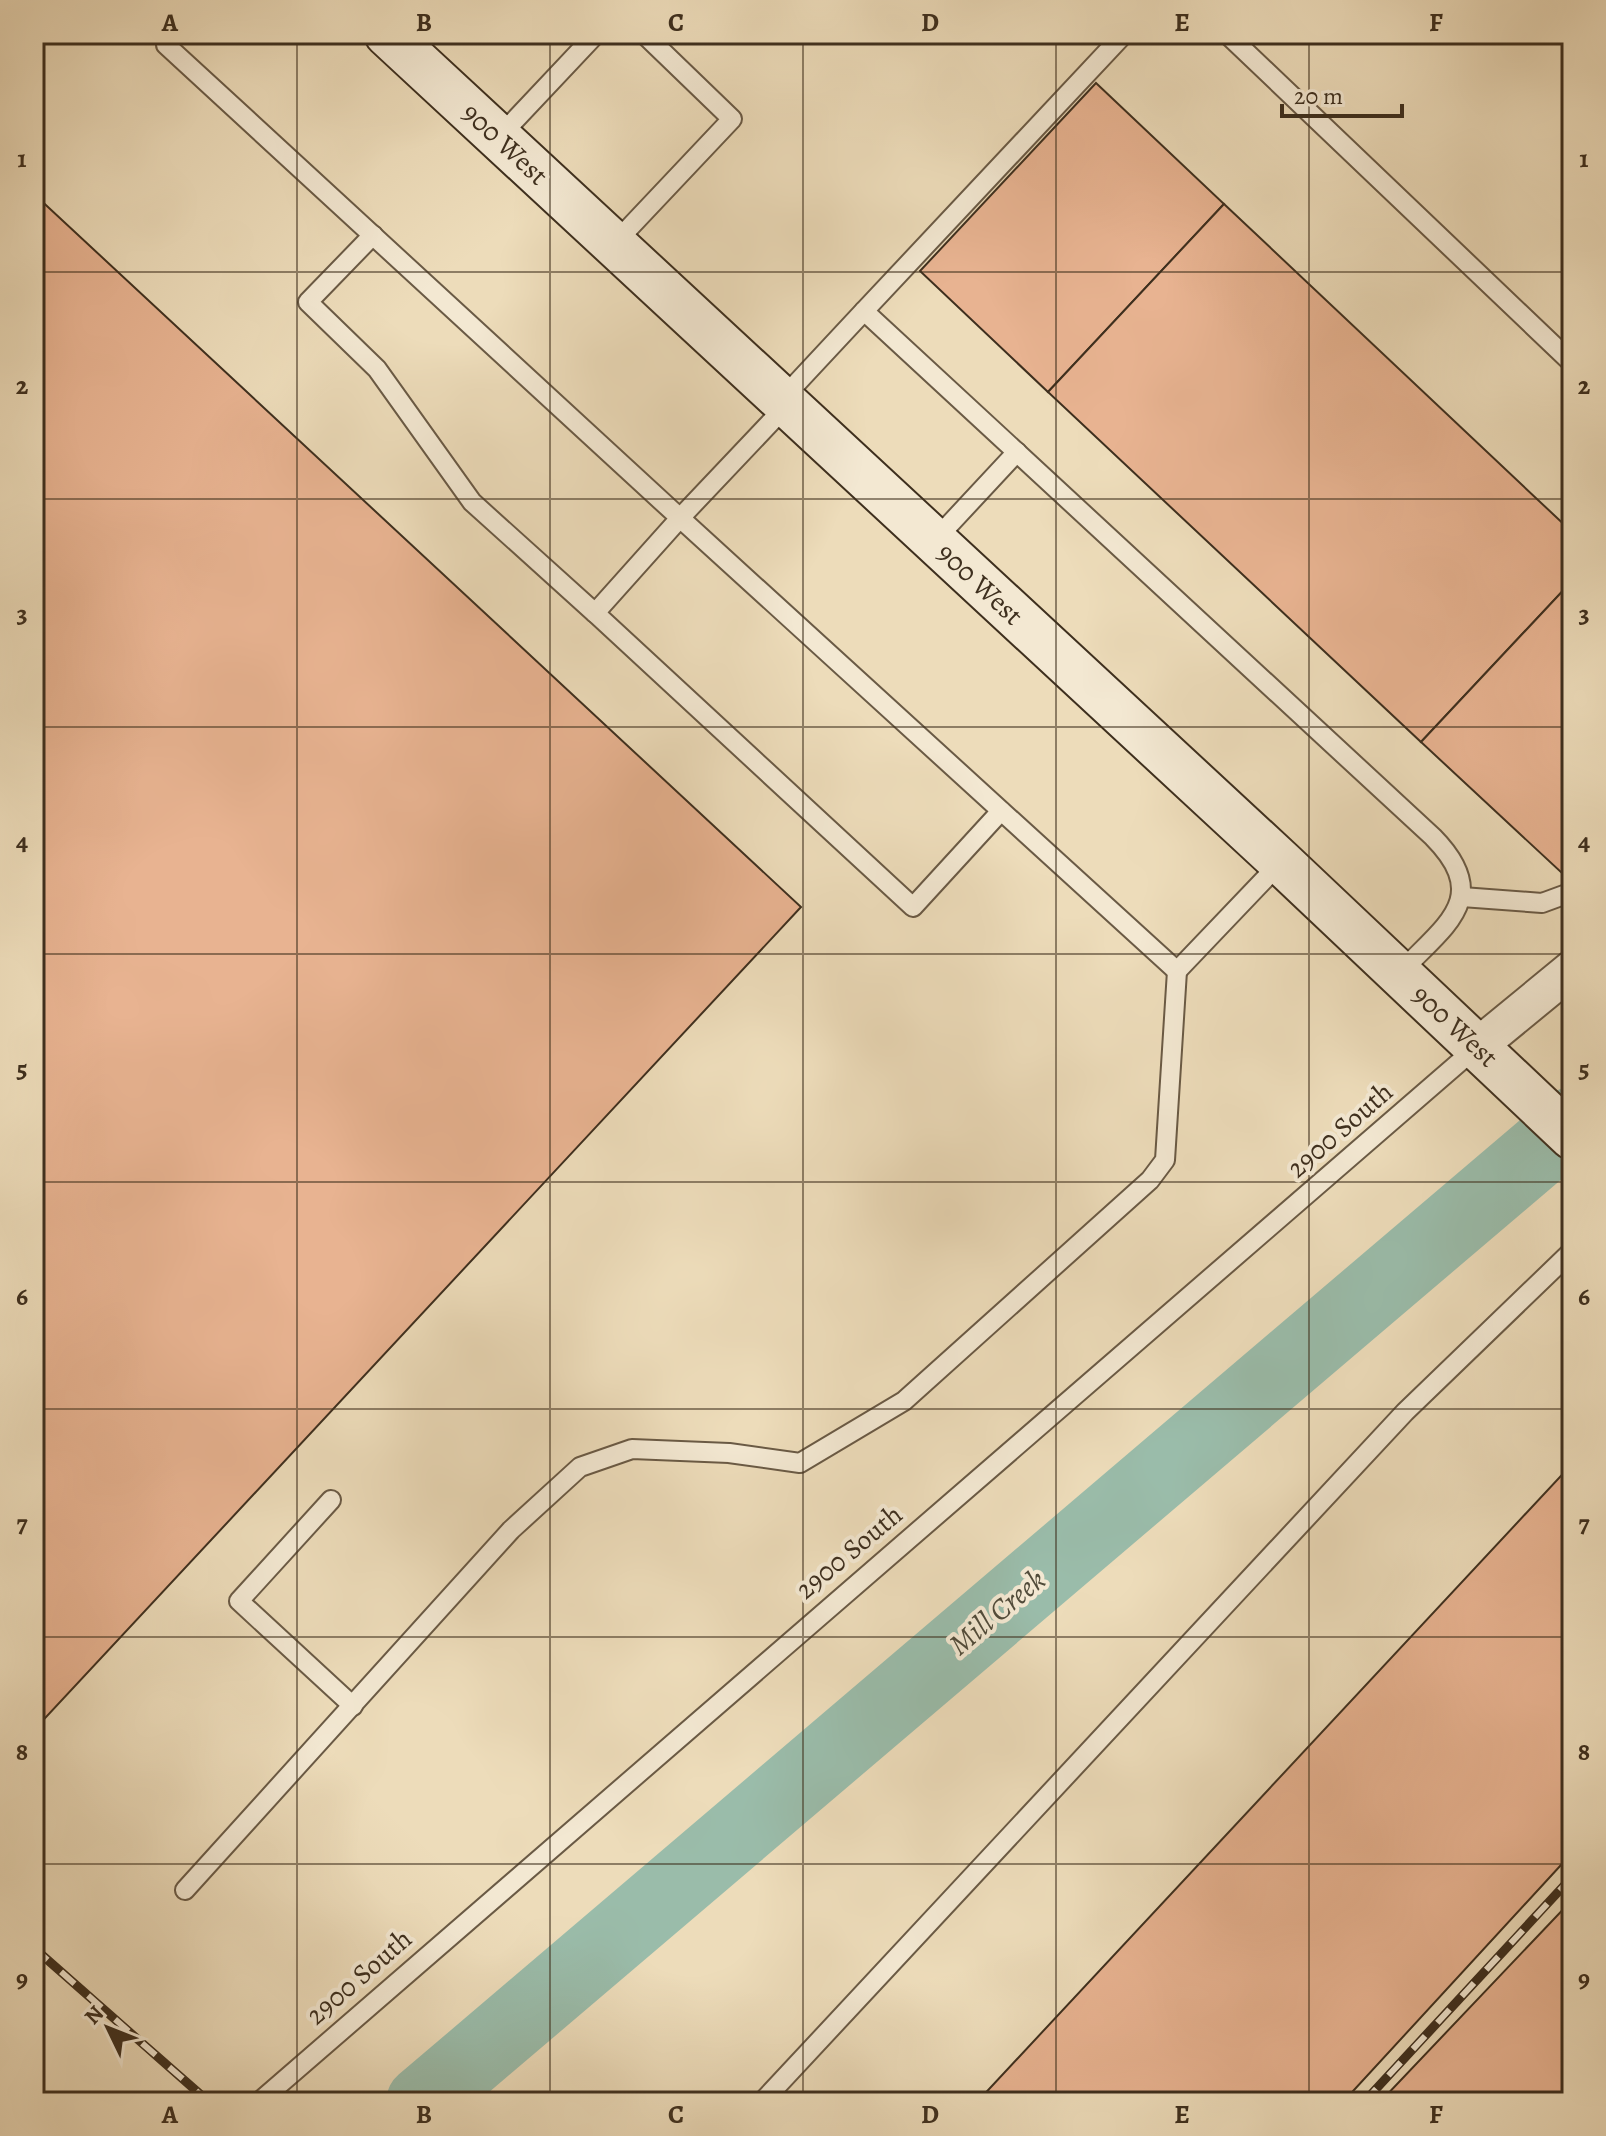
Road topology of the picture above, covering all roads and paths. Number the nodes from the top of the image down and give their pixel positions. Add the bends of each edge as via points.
1 (596, 34) edge
2 (644, 34) edge
3 (1124, 34) edge
4 (1227, 34) edge
5 (391, 35) edge
6 (166, 45) dead end
7 (498, 138) junction
8 (373, 235) junction
9 (613, 245) junction
10 (864, 311) junction
11 (1572, 363) edge
12 (784, 403) junction
13 (1017, 452) junction
14 (680, 518) junction
15 (934, 541) junction
16 (595, 613) junction
17 (1001, 811) junction
18 (1281, 862) junction
19 (1572, 892) edge
20 (1462, 897) junction
21 (1572, 969) edge
22 (1177, 971) junction
23 (1399, 974) junction
24 (1477, 1047) junction
25 (1572, 1137) edge
26 (1572, 1251) edge
27 (331, 1500) dead end
28 (353, 1706) junction
29 (185, 1890) dead end
30 (259, 2102) edge
31 (762, 2102) edge

1 - 7 lane
2 - 9 lane via 732,119
3 - 10 lane
4 - 11 lane
5 - 7 main road, 900 West
6 - 8 lane
7 - 9 main road, 900 West
8 - 14 lane
8 - 16 lane via 308,302 377,369 472,502
9 - 12 main road, 900 West
10 - 12 lane
10 - 13 lane
12 - 14 lane
12 - 15 main road, 900 West
13 - 15 lane
13 - 20 lane via 1433,837 1456,865
14 - 16 lane
14 - 17 lane
15 - 18 main road, 900 West
16 - 17 lane via 913,907
17 - 22 lane
18 - 22 lane
18 - 23 main road, 900 West
19 - 20 lane via 1542,903
20 - 23 lane via 1457,911
21 - 24 street
22 - 28 lane via 1165,1160 1150,1180 916,1391 800,1463 729,1453 632,1449 580,1467 511,1530
23 - 24 main road, 900 West
24 - 25 main road, 900 West
24 - 30 lane, 2900 South
26 - 31 lane via 1405,1412
27 - 28 lane via 239,1601
28 - 29 lane

